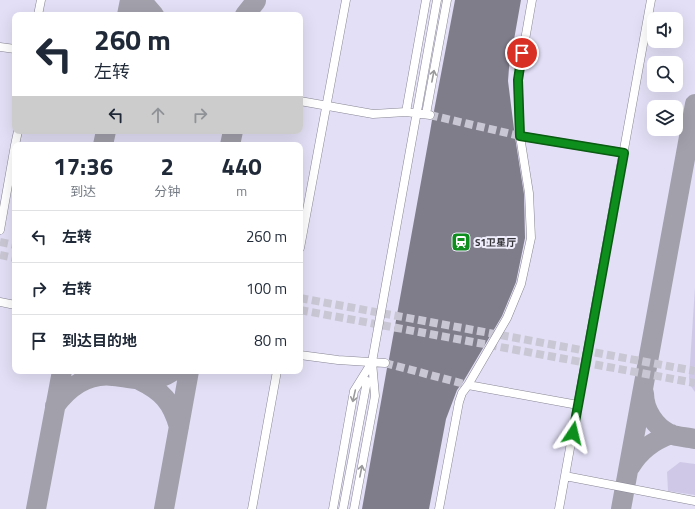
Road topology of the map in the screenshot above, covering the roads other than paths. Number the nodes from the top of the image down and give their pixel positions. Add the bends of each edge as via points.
1 (41, 0) edge
2 (346, 0) edge
3 (426, 0) edge
4 (437, 0) edge
5 (447, 0) edge
6 (532, 0) edge
7 (652, 0) edge
8 (39, 12) edge
9 (0, 46) edge
10 (12, 48) edge
11 (303, 102) edge
12 (327, 106) junction
13 (406, 112) junction
14 (416, 113) junction
15 (520, 136) junction
16 (624, 153) junction
17 (12, 162) edge
18 (0, 230) edge
19 (303, 232) edge
20 (0, 302) edge
21 (12, 304) edge
22 (303, 355) edge
23 (372, 362) junction
24 (385, 363) tunnel mouth
25 (276, 374) edge
26 (367, 381) dead end
27 (468, 385) junction
28 (578, 405) junction
29 (565, 476) junction
30 (695, 501) edge
31 (252, 509) edge
32 (333, 509) edge
33 (343, 509) edge
34 (354, 509) edge
35 (439, 509) edge
36 (559, 509) edge

1 - 8 lane
2 - 12 lane
3 - 13 lane
4 - 14 lane
14 -> 5 lane via 428,115
6 - 15 lane via 518,80
7 - 16 lane
9 - 10 lane
11 - 12 lane
12 - 13 lane via 373,114
12 - 19 lane
13 - 14 lane
14 - 23 lane
15 - 16 lane
15 - 27 lane via 529,193 531,238 522,284 507,318
16 - 28 lane
17 - 18 lane
20 - 21 lane
22 - 23 lane
23 - 24 lane
23 -> 32 lane via 354,391
34 -> 23 lane via 375,396
25 - 31 lane
26 - 33 lane
27 - 28 lane
27 - 35 lane via 459,402
28 - 29 lane
29 - 30 lane
29 - 36 lane

